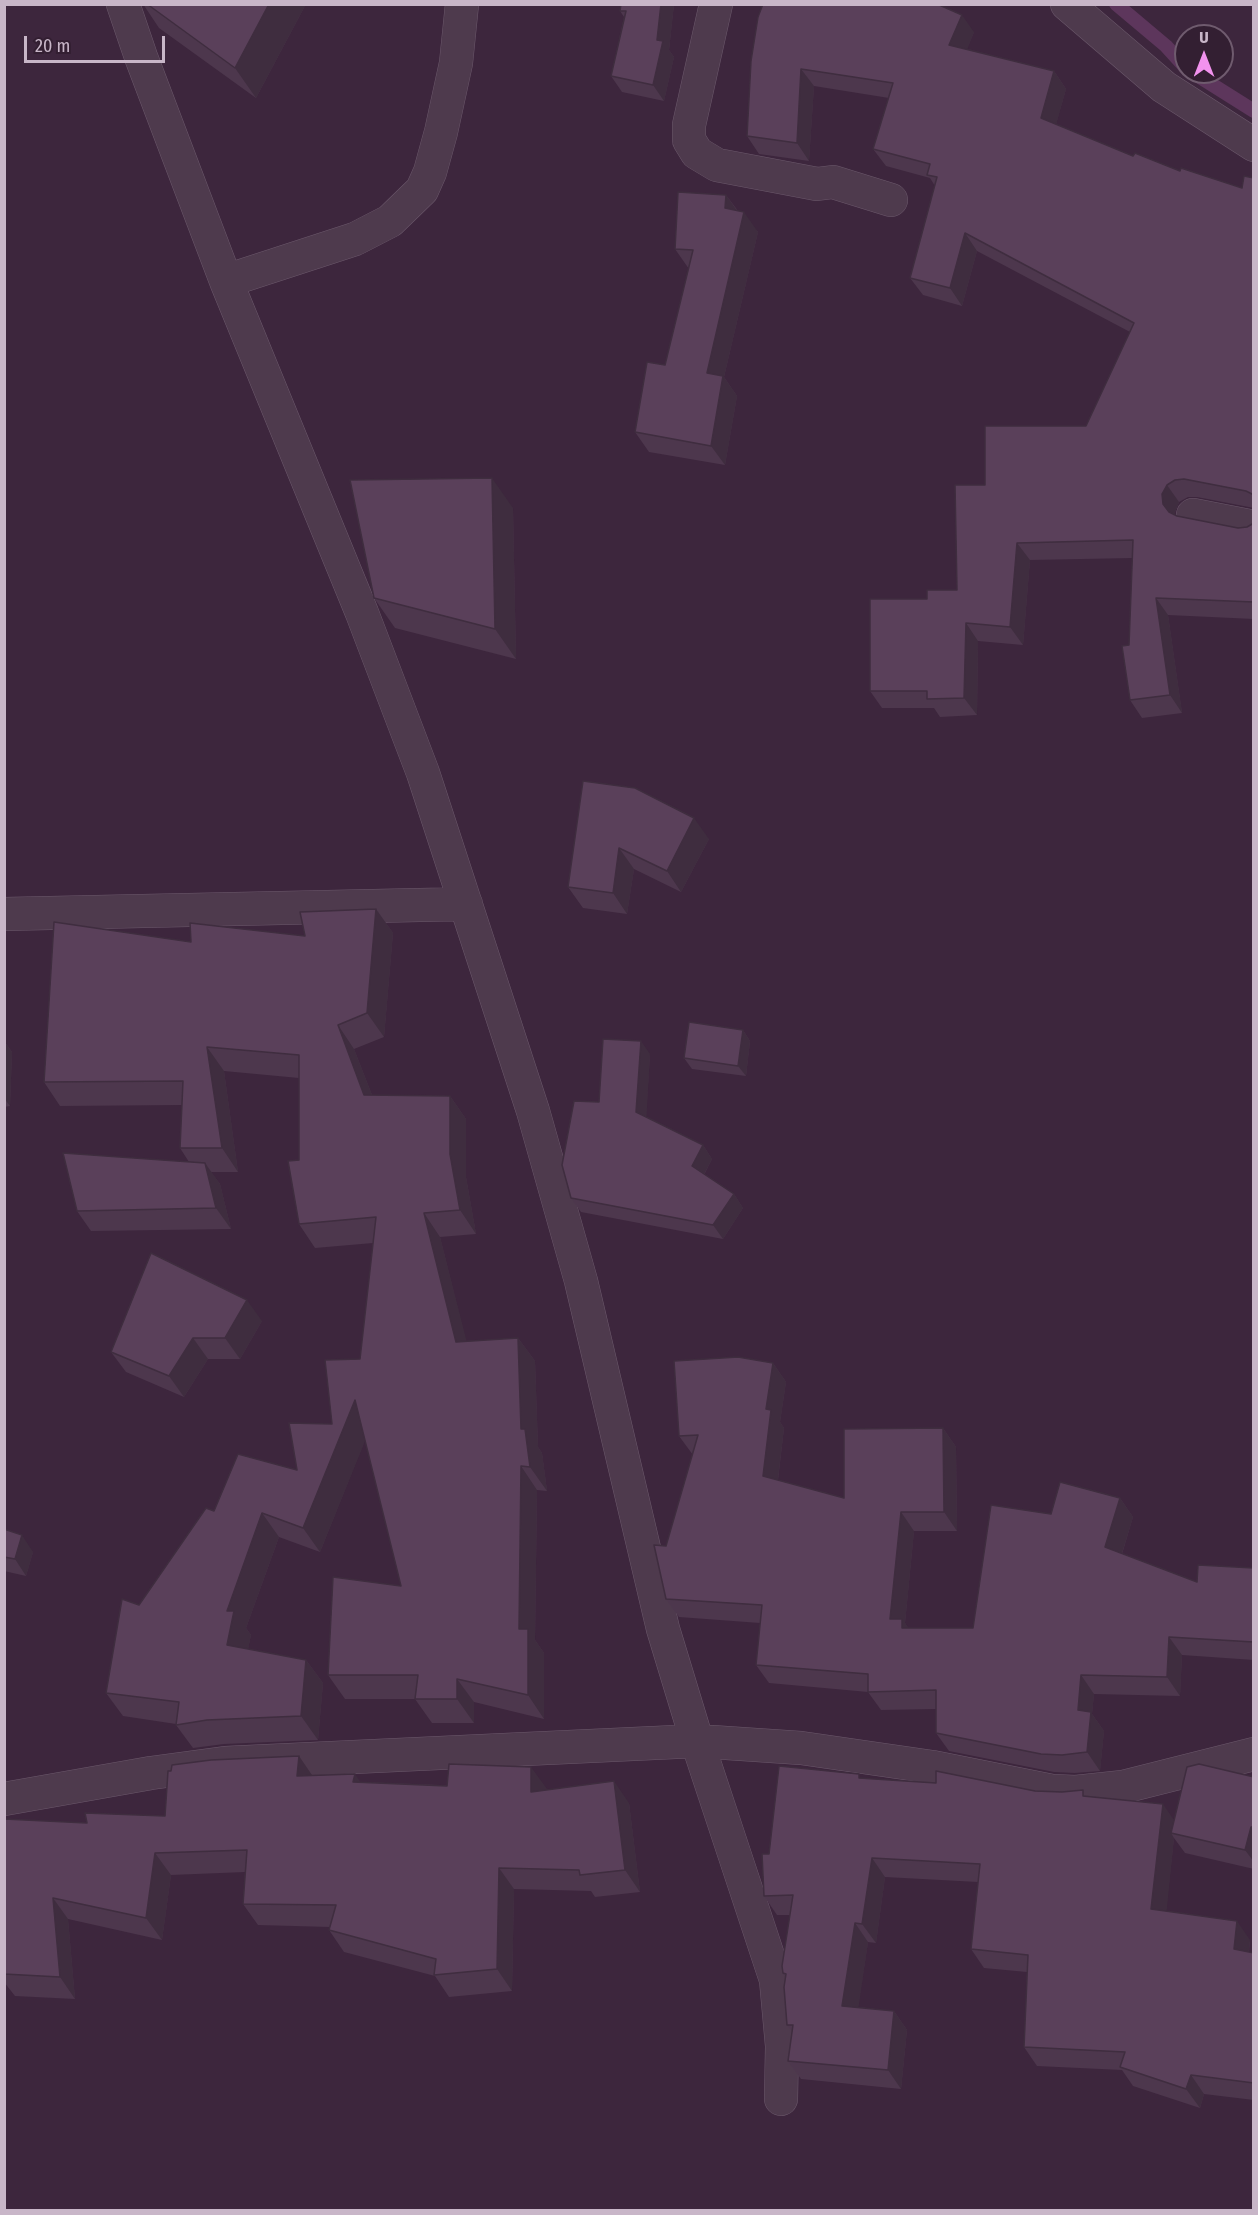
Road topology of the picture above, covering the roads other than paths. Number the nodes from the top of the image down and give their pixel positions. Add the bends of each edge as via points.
1 (123, 4) edge
2 (462, 4) edge
3 (716, 4) edge
4 (1067, 4) edge
5 (1254, 146) edge
6 (891, 200) dead end
7 (226, 281) junction
8 (1192, 515) dead end
9 (1254, 527) edge
10 (466, 904) junction
11 (4, 914) edge
12 (697, 1741) junction
13 (1254, 1754) edge
14 (4, 1799) edge
15 (781, 2099) dead end

1 - 7 street
2 - 7 street via 454,74 422,190 390,221 355,239
3 - 6 street via 689,125 689,140 697,153 717,165 817,184 833,182
4 - 5 street via 1164,87
7 - 10 street via 362,613 423,773
8 - 9 street
10 - 11 street
10 - 12 street via 533,1111 580,1281 663,1629
12 - 13 street via 801,1748 1076,1792 1123,1787
12 - 14 street via 225,1763
12 - 15 street via 776,1980 782,2046

